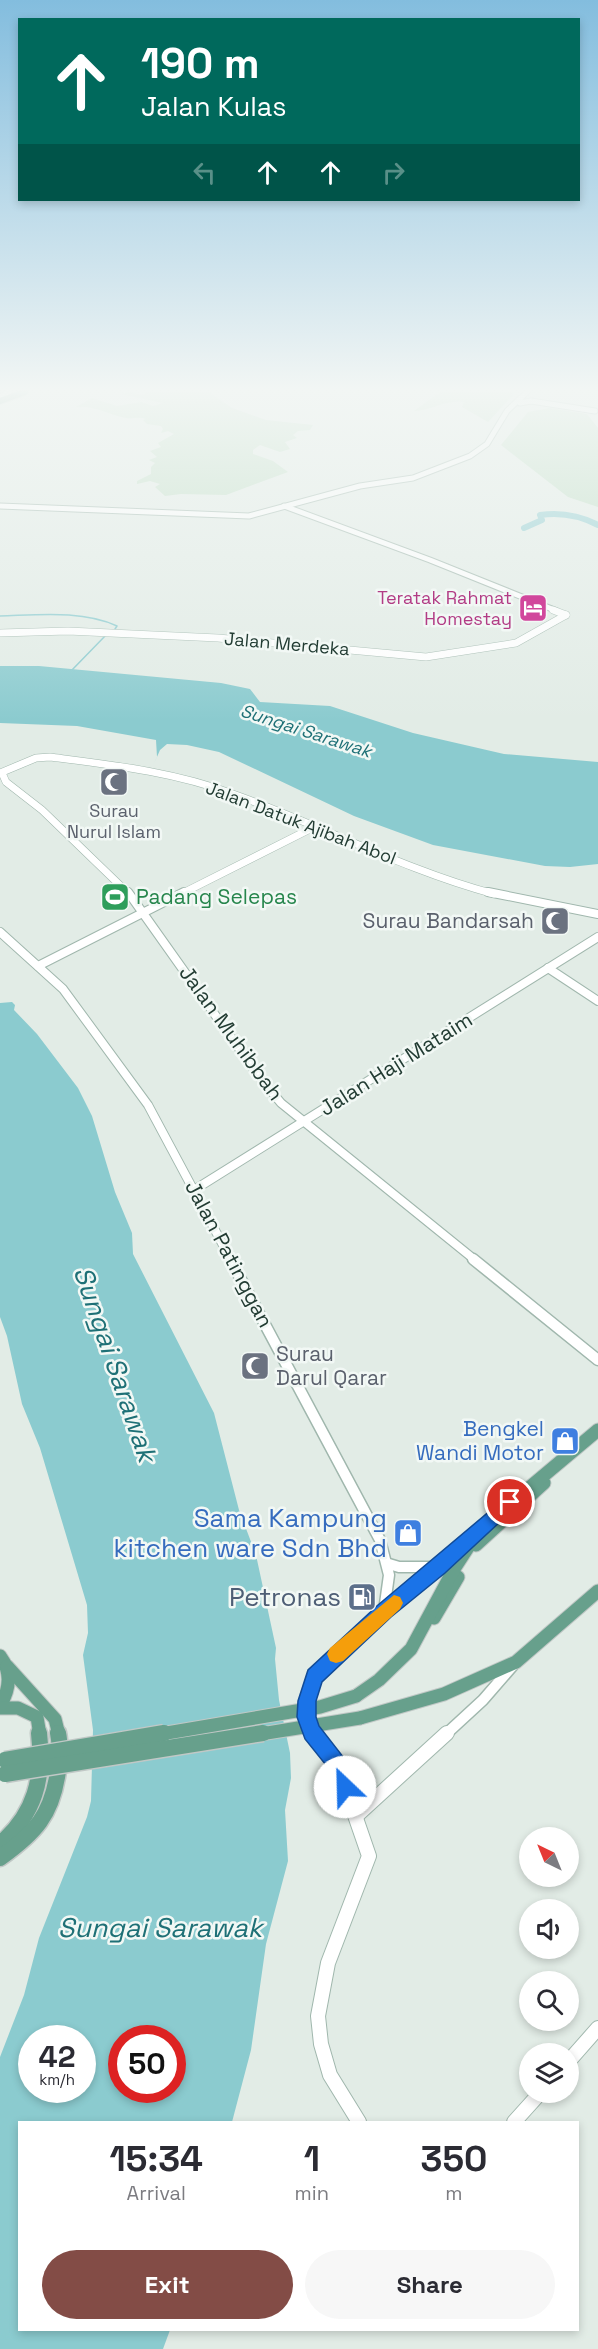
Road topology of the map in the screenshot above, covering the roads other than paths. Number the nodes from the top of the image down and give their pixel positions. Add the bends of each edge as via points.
1 (301, 502) edge
2 (0, 505) edge
3 (282, 507) junction
4 (123, 512) junction
5 (0, 633) edge
6 (1, 773) edge
7 (314, 826) junction
8 (144, 911) junction
9 (598, 914) edge
10 (0, 932) edge
11 (598, 937) edge
12 (38, 966) junction
13 (548, 968) junction
14 (598, 1001) edge
15 (303, 1122) junction
16 (194, 1190) junction
17 (598, 1360) edge
18 (598, 1431) edge
19 (598, 1437) edge
20 (480, 1529) junction
21 (389, 1564) junction
22 (439, 1567) junction
23 (598, 1591) edge
24 (384, 1611) junction
25 (411, 1649) junction
26 (3, 1661) edge
27 (516, 1662) junction
28 (0, 1707) edge
29 (2, 1767) edge
30 (356, 1816) junction
31 (0, 1844) edge
32 (0, 1858) edge
33 (598, 2028) edge
34 (579, 2050) edge
35 (531, 2103) edge
36 (358, 2121) edge
37 (515, 2121) edge

1 - 3 main road
2 - 4 main road
2 - 4 main road
3 - 4 main road via 245,517
3 - 5 main road, Jalan Merdeka via 566,615 516,643 426,657 218,638
6 - 7 main road, Jalan Datuk Ajibah Abol via 43,757 132,768 227,791
6 - 8 main road, Jalan Muhibbah via 6,782 114,877
7 - 8 main road
7 - 9 main road, Jalan Datuk Ajibah Abol via 453,882 540,905
8 - 12 main road
8 - 15 main road, Jalan Muhibbah via 258,1074 281,1103
10 - 12 main road, Jalan Patinggan
11 - 13 main road, Jalan Haji Mataim
12 - 16 main road, Jalan Patinggan via 70,999 148,1105
13 - 14 main road
13 - 15 main road, Jalan Haji Mataim
15 - 16 main road, Jalan Haji Mataim
15 - 17 main road, Jalan Muhibbah
16 - 21 main road, Jalan Patinggan via 374,1526
18 - 20 main road
19 - 25 main road via 486,1533 460,1570 446,1601
20 - 22 main road
20 - 25 main road
21 - 22 main road
21 - 24 main road, Jalan Patinggan
22 - 24 main road
23 - 27 main road
24 - 30 main road via 324,1666 315,1677 307,1701 312,1732 337,1765
25 - 29 main road, bridge via 356,1696 320,1707
26 - 28 main road via 9,1687
26 - 32 main road via 55,1719 61,1745 55,1793 44,1817 29,1837
27 - 29 main road, bridge via 444,1694 360,1718
27 - 30 main road via 483,1700
28 - 31 main road via 18,1708 37,1717 41,1739 39,1785 32,1810 24,1823
30 - 36 main road via 369,1856 323,1975 317,2021 319,2042 331,2077
33 - 34 main road
35 - 37 main road

